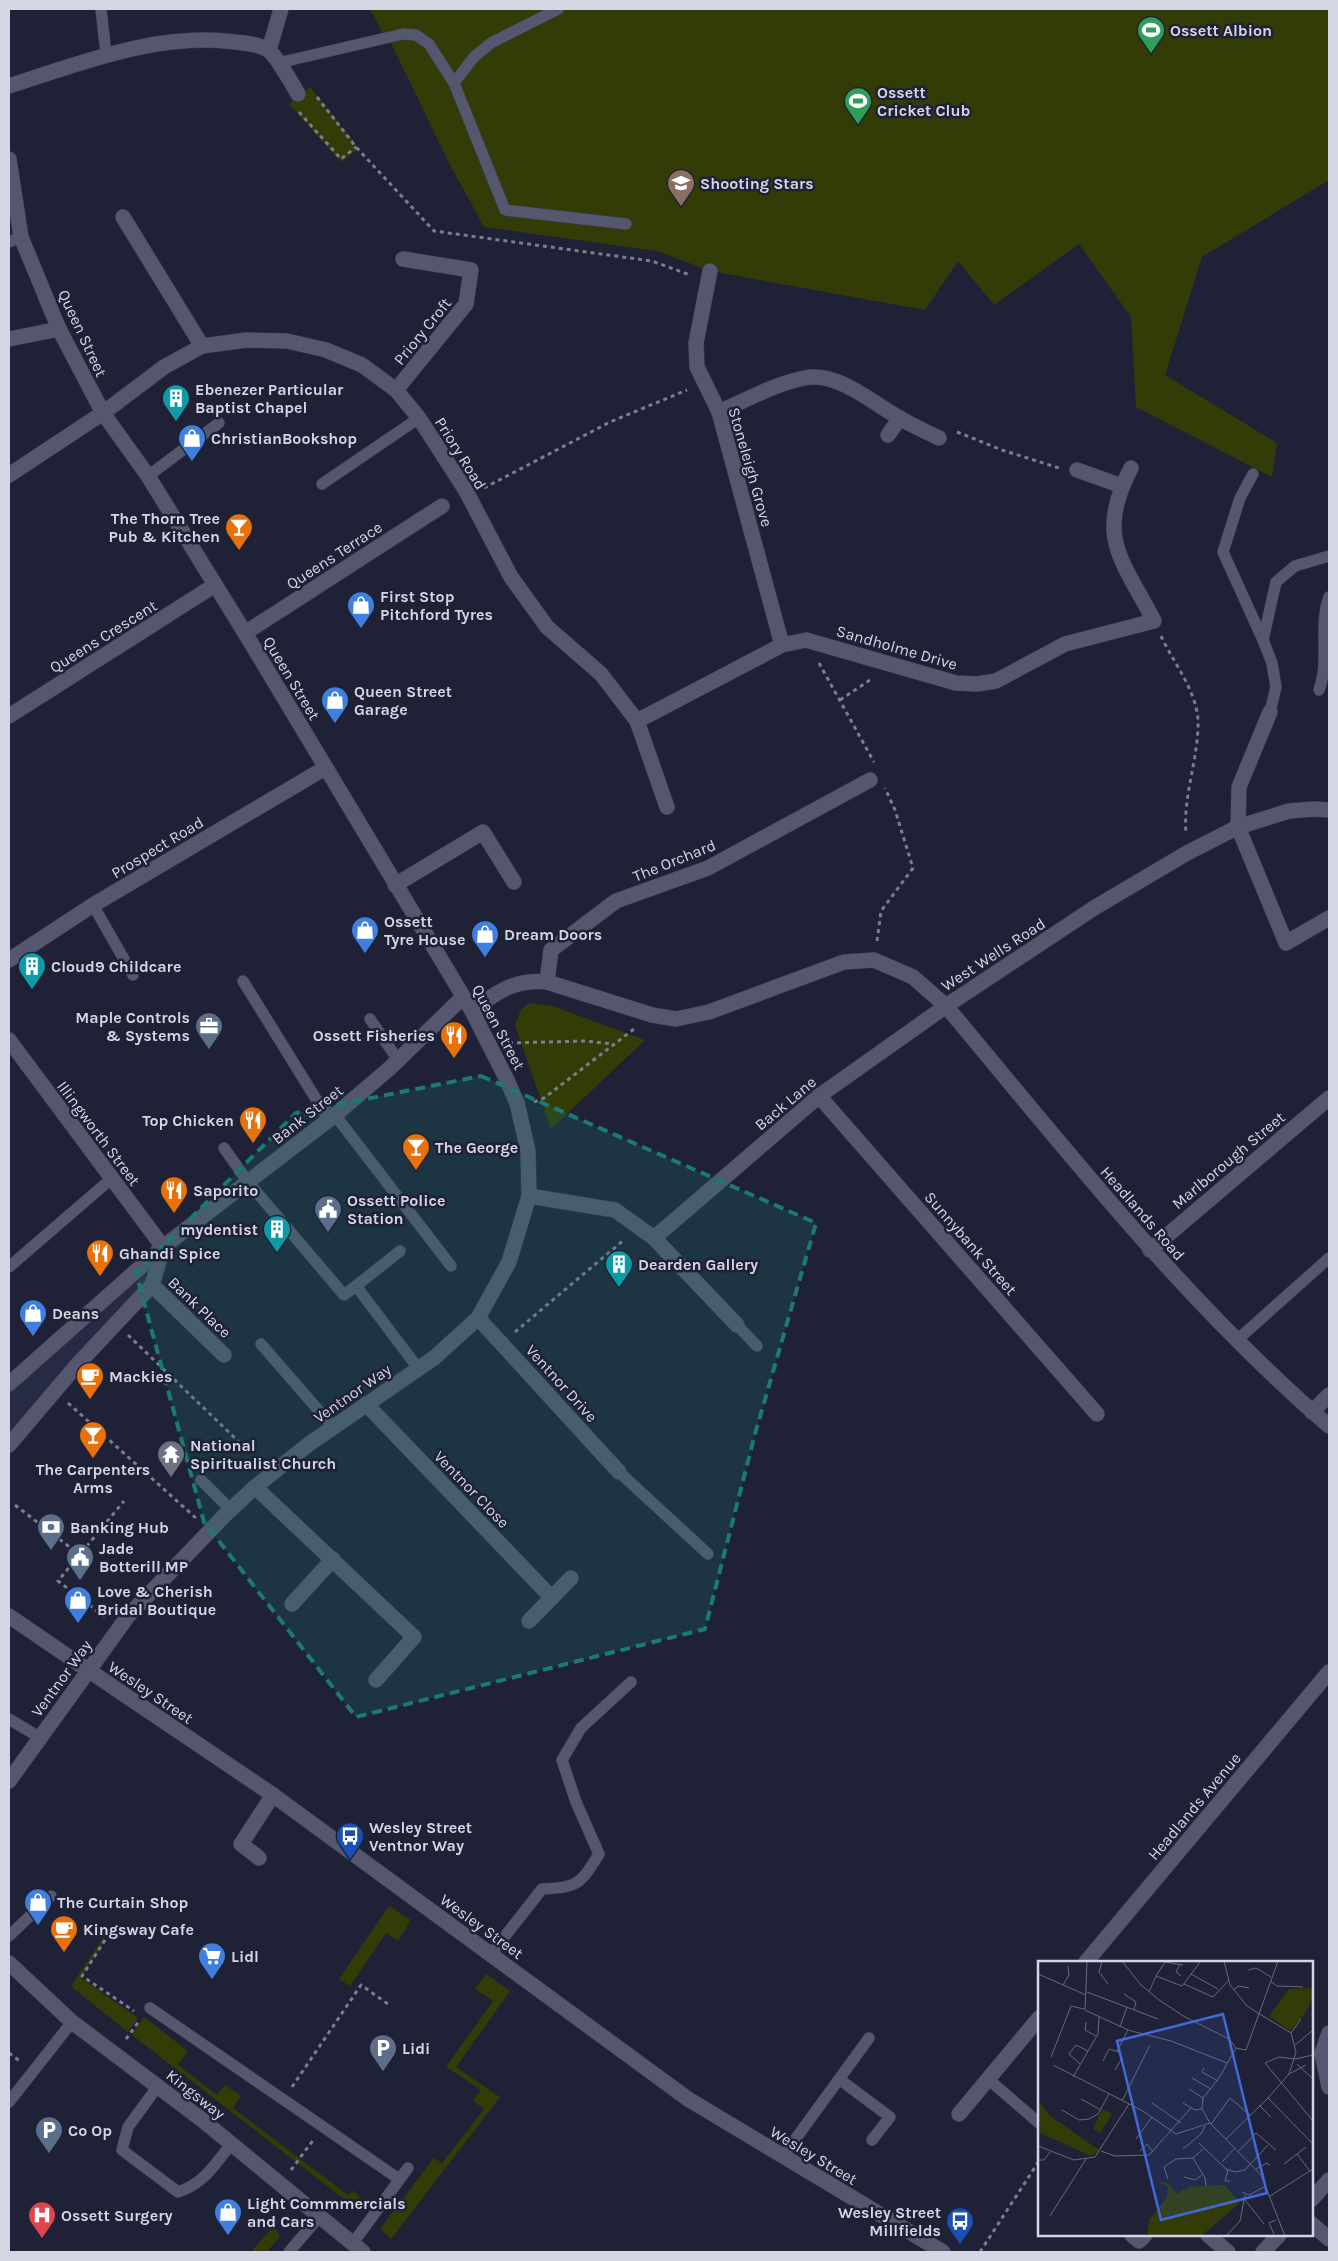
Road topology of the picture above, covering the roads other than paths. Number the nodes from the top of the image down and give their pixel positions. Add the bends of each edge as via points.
1 (101, 9) edge
2 (281, 9) edge
3 (558, 9) edge
4 (269, 50) junction
5 (106, 54) junction
6 (278, 63) junction
7 (454, 83) junction
8 (9, 86) edge
9 (298, 94) road end
10 (9, 159) edge
11 (123, 217) dead end
12 (626, 224) dead end
13 (15, 239) edge
14 (403, 259) dead end
15 (709, 276) road end
16 (59, 329) junction
17 (9, 339) edge
18 (202, 346) junction
19 (396, 390) junction
20 (719, 412) junction
21 (103, 413) junction
22 (419, 418) junction
23 (900, 418) junction
24 (219, 423) dead end
25 (888, 435) dead end
26 (939, 438) road end
27 (1131, 468) dead end
28 (1077, 470) road end
29 (9, 474) edge
30 (1253, 474) dead end
31 (148, 476) junction
32 (322, 484) dead end
33 (1122, 486) junction
34 (442, 506) dead end
35 (1329, 556) edge
36 (215, 585) junction
37 (1329, 597) edge
38 (245, 633) junction
39 (1263, 640) junction
40 (782, 645) junction
41 (1318, 690) dead end
42 (1270, 712) joint
43 (9, 716) edge
44 (637, 721) junction
45 (325, 768) junction
46 (870, 780) dead end
47 (667, 807) dead end
48 (1329, 810) edge
49 (1238, 827) junction
50 (514, 882) dead end
51 (396, 885) junction
52 (93, 905) junction
53 (1329, 918) edge
54 (9, 960) edge
55 (133, 975) dead end
56 (243, 981) dead end
57 (547, 982) junction
58 (464, 997) junction
59 (946, 1006) junction
60 (472, 1011) junction
61 (370, 1019) dead end
62 (9, 1040) edge
63 (398, 1060) junction
64 (819, 1096) junction
65 (1329, 1098) edge
66 (332, 1118) junction
67 (224, 1148) dead end
68 (111, 1180) junction
69 (248, 1182) junction
70 (529, 1196) junction
71 (654, 1238) junction
72 (163, 1247) junction
73 (1150, 1250) junction
74 (400, 1251) dead end
75 (1329, 1258) edge
76 (451, 1266) dead end
77 (9, 1267) edge
78 (152, 1285) junction
79 (356, 1286) junction
80 (478, 1318) junction
81 (738, 1325) joint
82 (1236, 1341) junction
83 (262, 1344) dead end
84 (757, 1346) dead end
85 (224, 1355) dead end
86 (418, 1368) junction
87 (9, 1384) edge
88 (1329, 1394) edge
89 (366, 1404) junction
90 (1312, 1412) junction
91 (1097, 1414) dead end
92 (1329, 1426) edge
93 (333, 1427) junction
94 (9, 1445) edge
95 (619, 1472) joint
96 (201, 1480) dead end
97 (255, 1486) junction
98 (230, 1509) junction
99 (708, 1554) dead end
100 (333, 1559) junction
101 (571, 1578) dead end
102 (552, 1598) junction
103 (292, 1604) dead end
104 (9, 1616) edge
105 (529, 1621) dead end
106 (88, 1670) junction
107 (1329, 1672) edge
108 (376, 1680) dead end
109 (631, 1682) dead end
110 (9, 1718) edge
111 (39, 1737) junction
112 (9, 1781) edge
113 (273, 1795) junction
114 (259, 1858) dead end
115 (51, 1896) dead end
116 (9, 1936) edge
117 (491, 1954) junction
118 (1087, 1961) edge
119 (9, 1963) edge
120 (150, 2008) dead end
121 (1038, 2019) edge
122 (72, 2022) junction
123 (1329, 2033) edge
124 (869, 2038) dead end
125 (839, 2079) junction
126 (988, 2079) junction
127 (158, 2086) junction
128 (1329, 2087) edge
129 (9, 2102) edge
130 (959, 2114) dead end
131 (1038, 2122) edge
132 (872, 2140) dead end
133 (231, 2144) junction
134 (783, 2156) junction
135 (408, 2168) dead end
136 (399, 2179) junction
137 (1329, 2180) edge
138 (1313, 2198) edge
139 (319, 2217) junction
140 (1313, 2225) edge
141 (1133, 2236) edge
142 (1144, 2236) edge
143 (1209, 2236) edge
144 (1278, 2236) edge
145 (1329, 2239) edge
146 (358, 2248) edge
147 (289, 2252) edge
148 (943, 2252) edge
149 (1228, 2252) edge
150 (1262, 2252) edge

1 - 5 lane
2 - 4 street
3 - 7 lane via 491,43 474,57
4 - 5 street via 219,40 183,41
4 - 6 street
5 - 8 street
6 - 7 lane via 403,34 416,35 428,44
6 - 9 street
7 - 12 lane via 505,210
10 - 13 street, Queen Street
11 - 18 street
13 - 16 street, Queen Street
14 - 19 street, Priory Croft via 471,270 466,304
15 - 20 street, Stoneleigh Grove via 696,343 697,366
16 - 17 street
16 - 21 street, Queen Street
18 - 19 street, Priory Road via 247,340 287,342 326,350 362,365
18 - 21 street, Priory Road via 164,367
19 - 22 street, Priory Road
20 - 23 street via 763,392 805,378 821,378 840,383
20 - 40 street, Stoneleigh Grove
21 - 29 street
21 - 31 street, Queen Street
22 - 32 lane
22 - 44 street, Priory Road via 468,496 511,576 547,627 601,674
23 - 25 street
23 - 26 street
24 - 31 lane
27 - 33 street
28 - 33 street
30 - 39 lane via 1240,498 1223,552
31 - 36 street, Queen Street
33 - 40 street, Sandholme Drive via 1112,525 1114,544 1154,621 1065,644 996,681 977,684 956,683 806,640
34 - 38 street, Queens Terrace
35 - 39 lane via 1295,566 1276,582
36 - 38 street, Queen Street
36 - 43 street, Queens Crescent
37 - 41 lane via 1324,610 1324,676
38 - 45 street, Queen Street
39 - 42 lane via 1272,663 1276,687
40 - 44 street, Sandholme Drive
42 - 49 street via 1239,787
44 - 47 street, Priory Road
45 - 51 street, Queen Street
45 - 52 street, Prospect Road
46 - 57 street, The Orchard via 708,868 616,901 551,950
48 - 49 street, West Wells Road via 1289,811
49 - 53 street via 1286,943
49 - 59 street, West Wells Road via 1094,908
50 - 51 street via 483,832
51 - 58 street, Queen Street
52 - 54 street, Prospect Road
52 - 55 lane
56 - 66 lane
57 - 59 street, West Wells Road via 652,1015 676,1019 709,1012 844,962 874,960 913,977
57 - 60 street, West Wells Road via 531,981 512,986 495,993
58 - 60 street, Queen Street
58 - 63 street, Bank Street
59 - 64 street, Back Lane
59 - 73 street, Headlands Road
60 - 70 street, Queen Street via 517,1103 528,1151
61 - 63 lane
62 - 68 street, Illingworth Street
63 - 66 street, Bank Street
64 - 71 street, Back Lane
64 - 91 street, Sunnybank Street
65 - 73 street, Marlborough Street
66 - 69 street, Bank Street
66 - 76 lane
67 - 69 lane
68 - 72 street, Illingworth Street
68 - 77 lane
69 - 72 street, Bank Street
69 - 79 lane via 344,1295
70 - 71 street via 615,1210
70 - 80 street, Ventnor Way via 509,1262
71 - 81 street
72 - 78 street
72 - 87 street, Bank Street
73 - 82 street, Headlands Road
74 - 79 lane
75 - 82 lane
78 - 85 street, Bank Place
78 - 94 street
79 - 86 lane
80 - 86 street, Ventnor Way via 434,1358
80 - 95 street, Ventnor Drive
81 - 84 lane
82 - 90 street, Headlands Road
83 - 93 lane
86 - 89 street, Ventnor Way
88 - 90 street
89 - 93 street, Ventnor Way
89 - 102 street, Ventnor Close
90 - 92 street, Headlands Road
93 - 97 street, Ventnor Way
95 - 99 lane
96 - 98 lane
97 - 98 street, Ventnor Way
97 - 100 street
98 - 106 street, Ventnor Way via 128,1616
100 - 103 street
100 - 108 street via 414,1637
101 - 102 street
102 - 105 street
104 - 106 street, Wesley Street
106 - 111 street, Ventnor Way
106 - 113 street, Wesley Street
107 - 118 street, Headlands Avenue
109 - 117 lane via 581,1728 562,1760 599,1854 586,1876 570,1888 542,1889
110 - 111 lane
111 - 112 street, Ventnor Way
113 - 114 street via 241,1844
113 - 117 street, Wesley Street
115 - 116 lane
117 - 134 street, Wesley Street via 688,2099
119 - 122 street, Kingsway
120 - 136 lane
121 - 126 street
122 - 127 street, Kingsway
122 - 129 lane
123 - 128 street via 1322,2053
124 - 125 lane
125 - 132 lane via 890,2117
125 - 134 lane
126 - 130 street
126 - 131 lane
127 - 133 street, Kingsway
127 - 133 lane via 128,2127 122,2150 178,2192 192,2188 204,2179
133 - 139 street, Kingsway
134 - 148 street, Wesley Street
135 - 136 lane
136 - 146 lane
137 - 138 street
139 - 146 street, Kingsway
139 - 147 lane
140 - 145 street
141 - 142 street via 1139,2241
143 - 149 street
144 - 150 street

